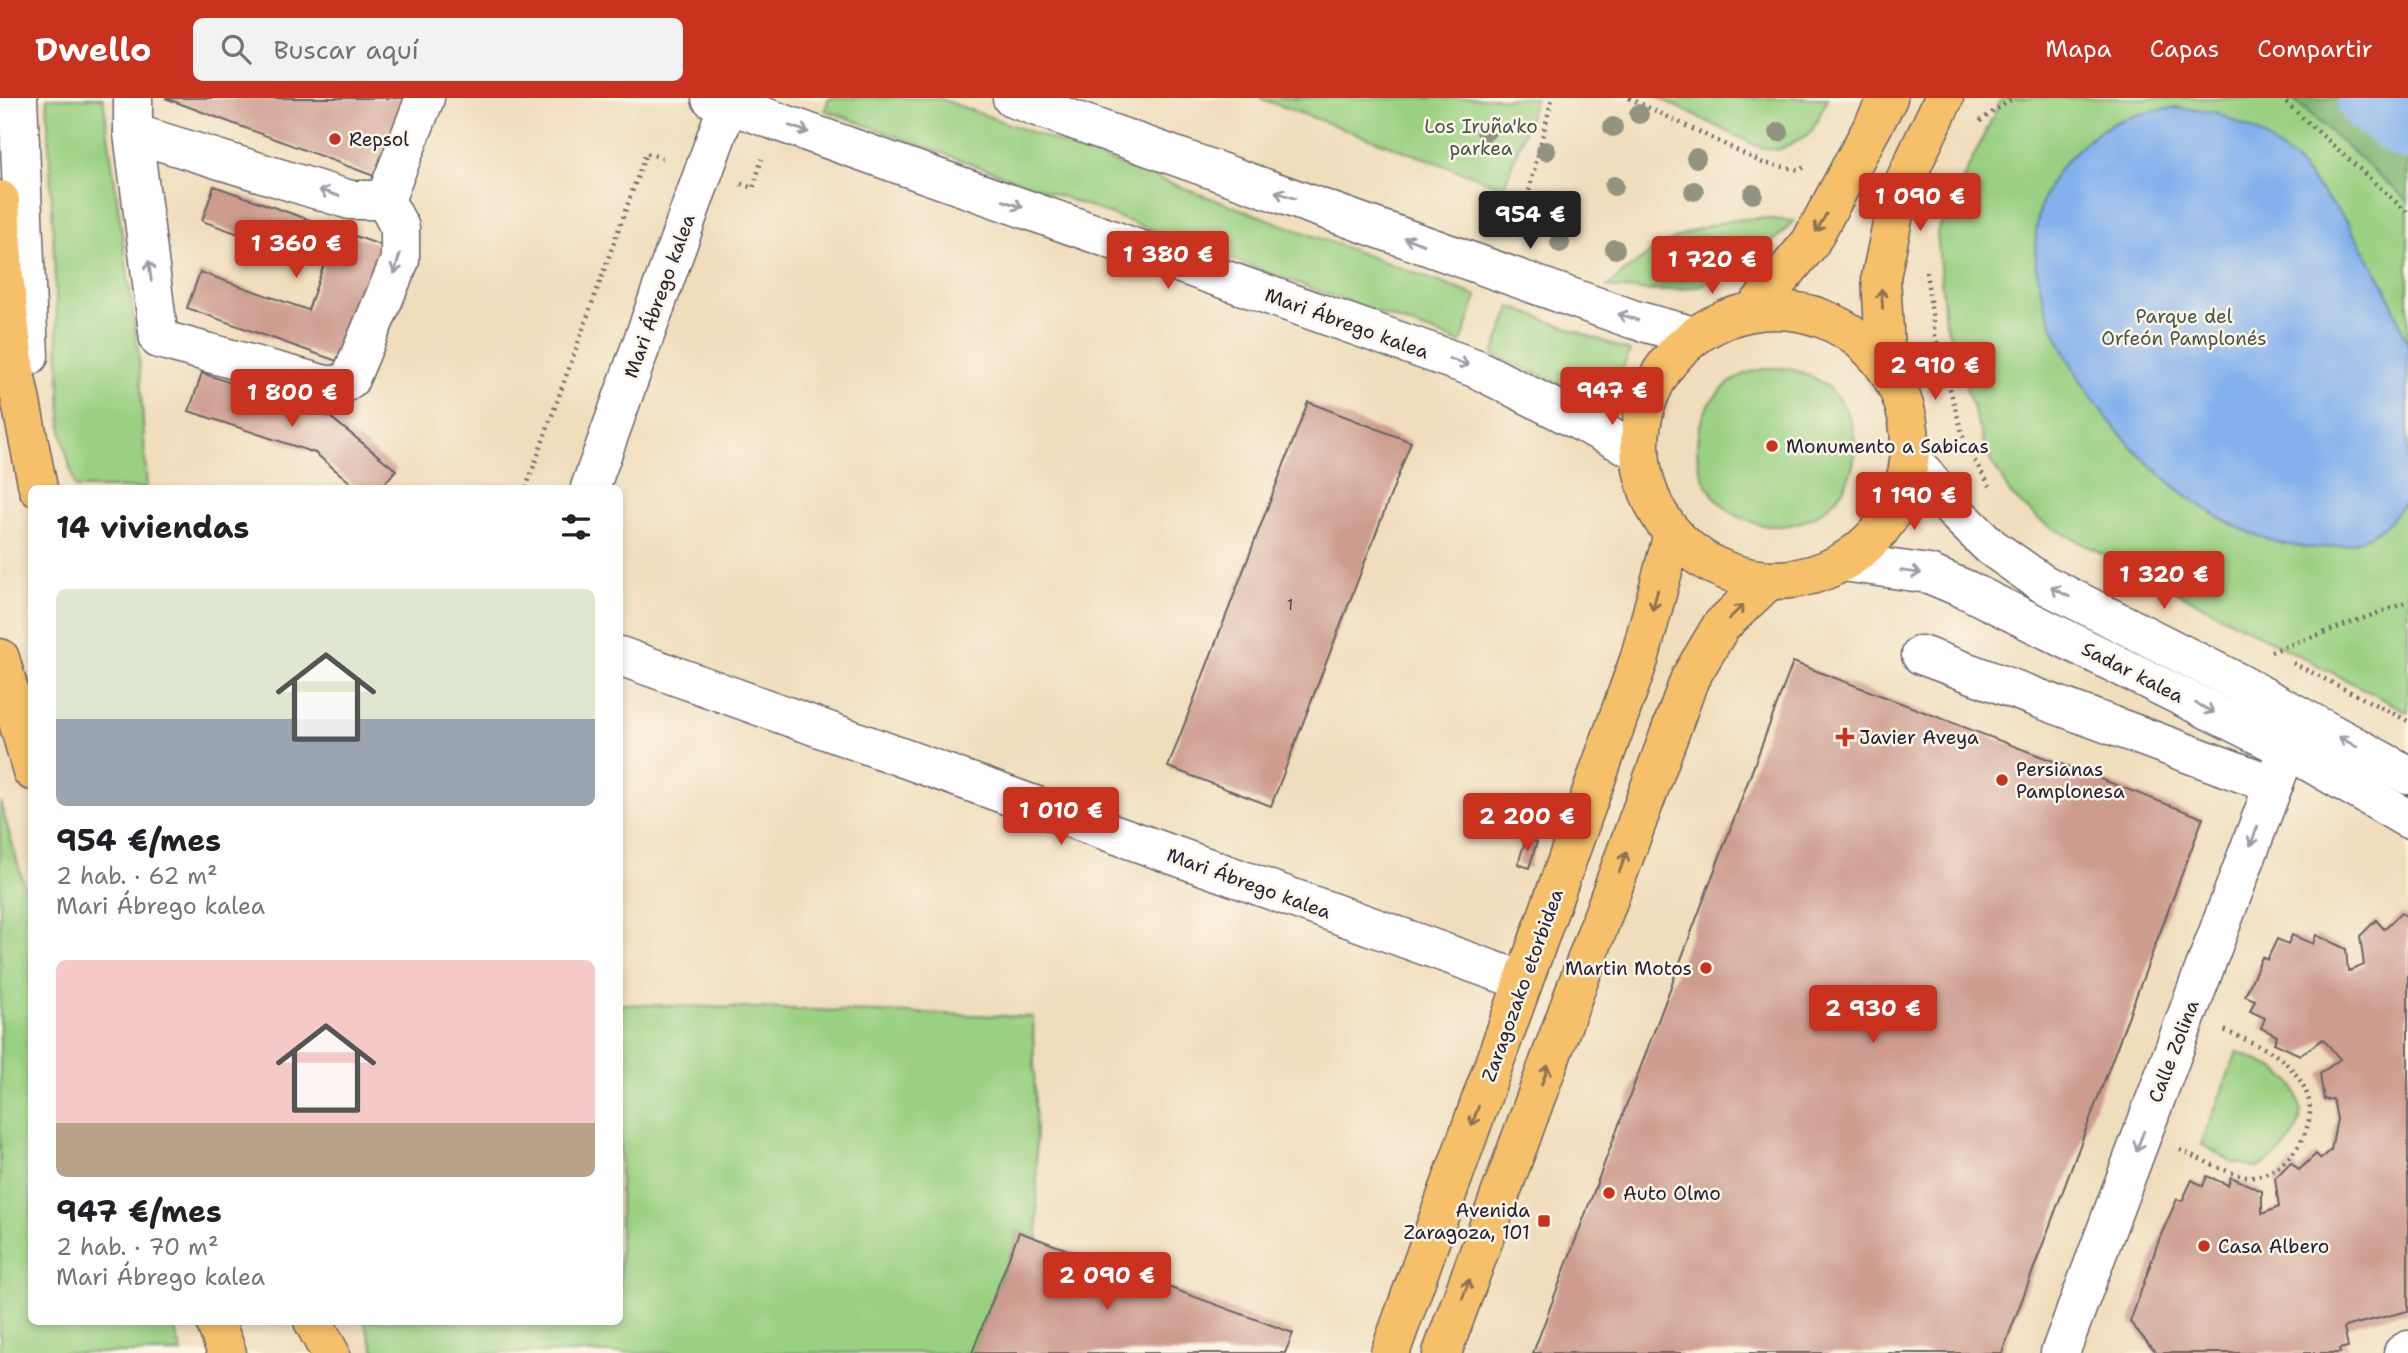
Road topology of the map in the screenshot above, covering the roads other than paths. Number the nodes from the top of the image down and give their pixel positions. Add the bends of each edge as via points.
1 (18, 98) edge
2 (425, 98) edge
3 (1012, 98) edge
4 (1888, 98) edge
5 (1944, 98) edge
6 (720, 101) edge
7 (133, 116) edge
8 (0, 200) edge
9 (385, 200) junction
10 (1753, 311) junction
11 (1694, 336) junction
12 (1886, 367) junction
13 (1640, 452) junction
14 (1910, 456) junction
15 (36, 481) edge
16 (591, 485) edge
17 (1673, 534) junction
18 (1843, 562) junction
19 (1768, 581) junction
20 (1922, 655) dead end
21 (623, 657) edge
22 (0, 658) edge
23 (2287, 749) junction
24 (28, 757) edge
25 (2408, 775) edge
26 (2274, 785) junction
27 (2408, 819) edge
28 (1523, 981) junction
29 (216, 1325) edge
30 (298, 1325) edge
31 (315, 1325) edge
32 (2408, 1350) edge
33 (227, 1353) edge
34 (308, 1353) edge
35 (330, 1353) edge
36 (1390, 1353) edge
37 (1443, 1353) edge
38 (2060, 1353) edge
39 (2403, 1353) edge

1 - 15 street
2 - 9 street
11 -> 3 street
4 -> 10 main road via 1810,243
12 -> 5 main road via 1881,277 1898,195
6 -> 13 street, Mari Ábrego kalea via 1475,368
6 - 16 street, Mari Ábrego kalea
9 -> 7 street via 349,200
9 -> 7 street via 400,228 400,260 350,379 341,385 326,385 159,339
8 - 15 main road via 15,372
10 - 11 main road
10 - 12 main road via 1791,310 1827,319 1860,339
11 - 13 main road via 1658,377 1644,408
12 - 14 main road via 1906,409
13 - 17 main road via 1649,496
14 - 18 main road via 1900,499 1877,535
25 -> 14 street, Sadar kalea via 2042,583 1991,547 1954,511
17 - 19 main road via 1700,558 1722,569
17 -> 28 main road, Zaragozako etorbidea via 1639,660
18 - 19 main road via 1807,577
18 -> 23 street, Sadar kalea via 1929,574 1968,590
37 -> 19 main road via 1690,678 1721,626
20 - 26 street
21 - 28 street, Mari Ábrego kalea
22 - 24 main road
23 - 26 street, Calle Zolina
23 - 27 street, Sadar kalea
26 -> 38 street, Calle Zolina
28 -> 36 main road, Zaragozako etorbidea
29 - 33 main road
30 - 34 main road
31 - 35 main road
32 - 39 street

